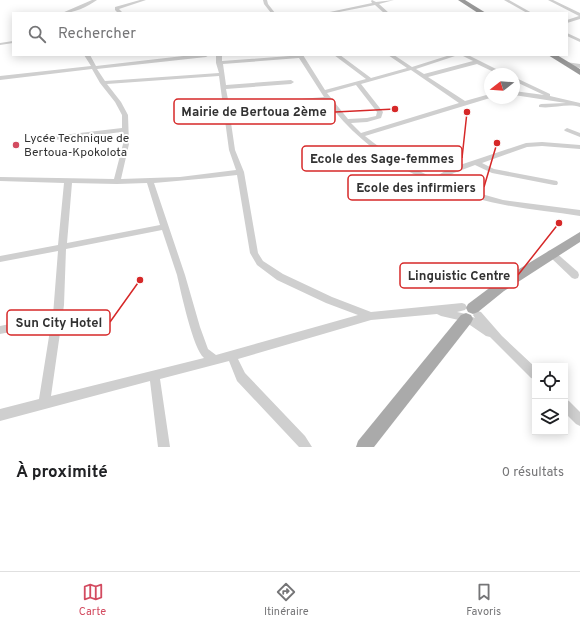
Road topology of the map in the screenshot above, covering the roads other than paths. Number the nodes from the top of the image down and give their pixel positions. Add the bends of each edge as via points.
1 (95, 0) edge
2 (144, 0) edge
3 (270, 0) edge
4 (392, 0) edge
5 (461, 0) edge
6 (506, 0) edge
7 (550, 0) edge
8 (265, 2) edge
9 (374, 2) edge
10 (67, 12) edge
11 (119, 12) edge
12 (272, 12) edge
13 (331, 12) edge
14 (386, 12) edge
15 (481, 12) edge
16 (528, 12) edge
17 (580, 16) edge
18 (568, 22) edge
19 (568, 35) edge
20 (580, 41) edge
21 (12, 42) edge
22 (0, 44) edge
23 (88, 56) edge
24 (184, 56) edge
25 (219, 56) edge
26 (290, 56) edge
27 (301, 56) edge
28 (338, 56) edge
29 (393, 56) edge
30 (452, 56) edge
31 (466, 56) edge
32 (554, 56) edge
33 (163, 57) edge
34 (477, 62) junction
35 (219, 63) junction
36 (566, 64) junction
37 (578, 64) edge
38 (94, 67) junction
39 (413, 68) junction
40 (490, 68) edge
41 (580, 72) edge
42 (222, 74) junction
43 (424, 76) junction
44 (0, 78) edge
45 (371, 80) junction
46 (291, 82) dead end
47 (520, 82) edge
48 (103, 83) junction
49 (357, 83) junction
50 (224, 87) junction
51 (323, 92) junction
52 (520, 94) edge
53 (328, 98) junction
54 (484, 98) edge
55 (558, 99) junction
56 (464, 103) junction
57 (577, 104) edge
58 (541, 106) dead end
59 (226, 107) junction
60 (347, 121) junction
61 (126, 130) junction
62 (567, 130) dead end
63 (360, 135) junction
64 (580, 135) edge
65 (37, 140) dead end
66 (580, 147) edge
67 (475, 162) junction
68 (240, 172) junction
69 (1, 181) edge
70 (434, 181) junction
71 (68, 182) junction
72 (117, 182) junction
73 (150, 182) junction
74 (554, 183) dead end
75 (580, 213) edge
76 (165, 227) junction
77 (580, 236) edge
78 (62, 247) junction
79 (551, 253) junction
80 (0, 259) edge
81 (575, 275) dead end
82 (469, 314) junction
83 (371, 316) junction
84 (56, 319) junction
85 (0, 330) edge
86 (232, 356) junction
87 (214, 360) junction
88 (532, 371) edge
89 (154, 375) junction
90 (44, 403) junction
91 (568, 408) edge
92 (0, 414) edge
93 (580, 420) edge
94 (164, 447) edge
95 (306, 447) edge
96 (364, 447) edge

1 - 10 street
2 - 11 street via 117,8
3 - 8 street
4 - 9 street
5 - 15 highway
6 - 16 street
7 - 17 street
8 - 12 street
9 - 13 street
9 - 14 street
17 - 18 street
19 - 20 street
21 - 22 street
23 - 38 street
24 - 33 street
25 - 35 street
26 - 35 street
27 - 51 street
28 - 45 street
29 - 39 street
30 - 39 street
31 - 34 street
32 - 36 highway
33 - 38 street
34 - 40 street
34 - 43 street
35 - 42 street
36 - 37 street
36 - 41 highway
38 - 44 street
38 - 48 street
39 - 43 street
39 - 45 street
42 - 48 street
42 - 50 street
43 - 56 street
45 - 49 street
46 - 50 street
47 - 55 street
48 - 61 street via 125,115
49 - 51 street
49 - 60 street via 380,112 374,119
50 - 59 street
51 - 53 street
52 - 55 street
53 - 59 street
53 - 60 street
54 - 56 street
55 - 57 street
56 - 63 street
57 - 58 street
59 - 68 street via 232,150
60 - 63 street
61 - 65 street
61 - 72 street via 126,144
62 - 64 street
63 - 70 street via 394,161
66 - 67 street via 532,144
67 - 70 street
67 - 74 street via 492,171
68 - 73 street
68 - 83 street via 254,253 260,263 280,276 329,300
69 - 71 street
70 - 75 street via 494,200
71 - 72 street
71 - 78 street
72 - 73 street
73 - 76 street
76 - 78 street
76 - 87 street via 204,352
77 - 79 main road
78 - 80 street
78 - 84 street
79 - 81 street
79 - 82 main road via 500,287
82 - 83 street via 434,311
82 - 88 street
82 - 96 main road
83 - 86 street
84 - 85 street
84 - 90 street
86 - 87 street
86 - 95 street via 241,376
87 - 89 street
89 - 90 street
89 - 94 street
90 - 92 street
91 - 93 street

